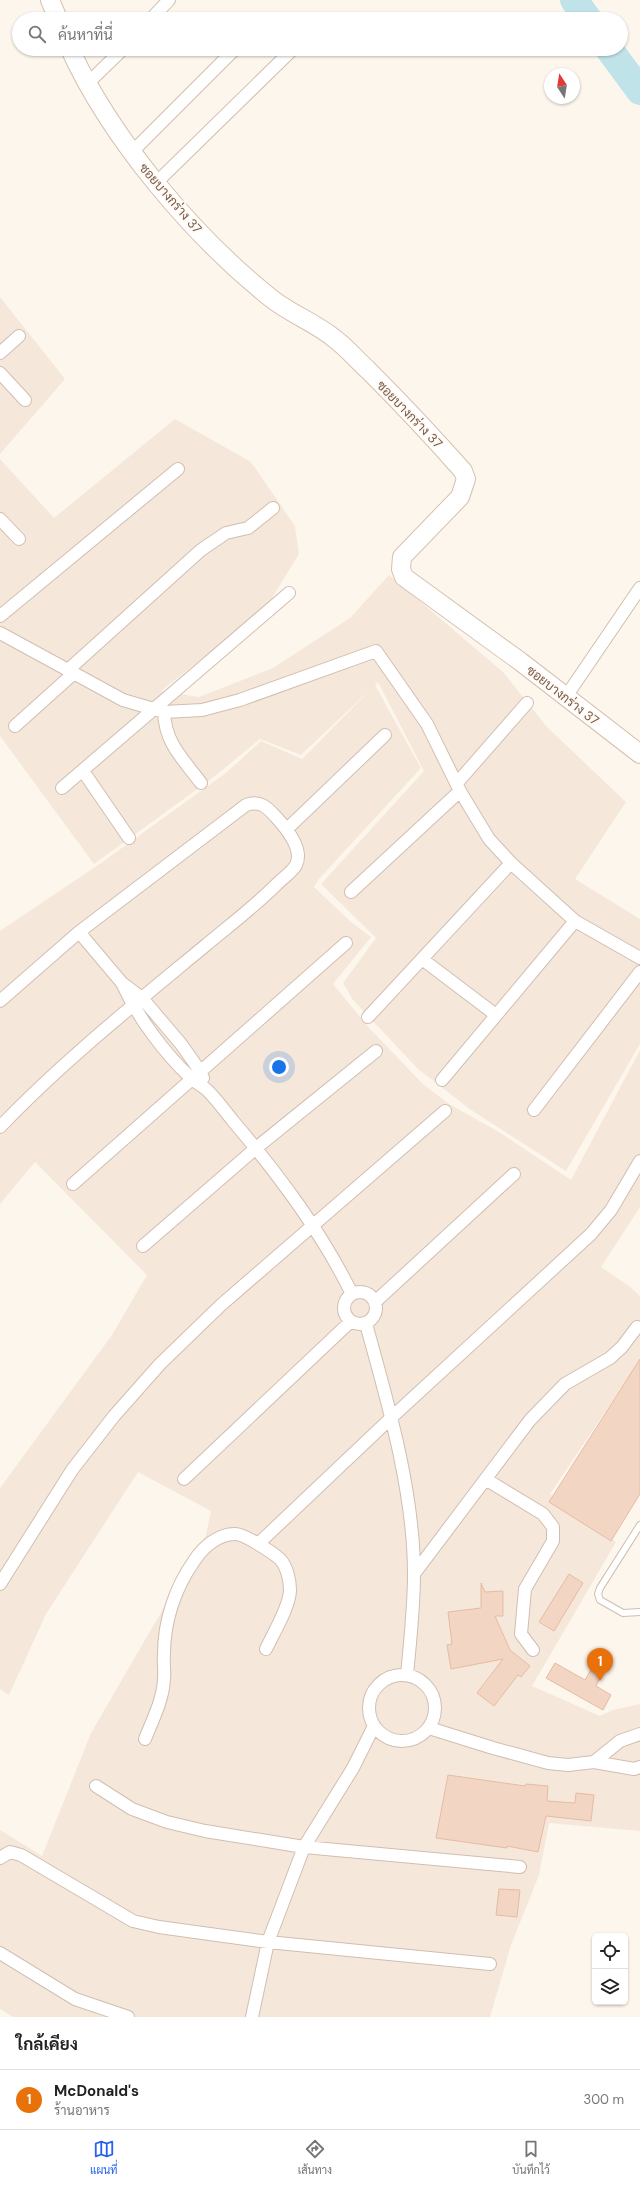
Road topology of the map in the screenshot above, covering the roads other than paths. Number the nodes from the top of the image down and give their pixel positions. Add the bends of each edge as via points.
1 (50, 0) edge
2 (169, 0) edge
3 (55, 12) edge
4 (158, 12) edge
5 (74, 56) edge
6 (116, 56) edge
7 (228, 56) edge
8 (286, 56) edge
9 (88, 83) junction
10 (132, 152) junction
11 (157, 182) junction
12 (19, 336) dead end
13 (0, 353) edge
14 (0, 373) edge
15 (25, 400) dead end
16 (178, 469) dead end
17 (273, 508) dead end
18 (0, 519) edge
19 (19, 539) dead end
20 (640, 588) edge
21 (289, 593) dead end
22 (0, 616) edge
23 (1, 635) edge
24 (71, 671) junction
25 (565, 698) junction
26 (527, 703) dead end
27 (160, 711) junction
28 (15, 726) dead end
29 (385, 735) dead end
30 (640, 754) edge
31 (83, 770) junction
32 (201, 783) dead end
33 (458, 787) junction
34 (62, 788) dead end
35 (287, 829) junction
36 (129, 838) dead end
37 (511, 863) junction
38 (351, 892) dead end
39 (575, 921) junction
40 (80, 932) junction
41 (346, 943) dead end
42 (640, 958) edge
43 (422, 959) junction
44 (640, 972) edge
45 (122, 983) junction
46 (142, 998) junction
47 (0, 1001) edge
48 (132, 1007) junction
49 (496, 1015) junction
50 (368, 1017) dead end
51 (376, 1051) dead end
52 (196, 1075) junction
53 (442, 1080) dead end
54 (534, 1110) dead end
55 (445, 1111) dead end
56 (0, 1127) edge
57 (256, 1148) junction
58 (640, 1161) edge
59 (514, 1174) dead end
60 (73, 1184) dead end
61 (314, 1225) junction
62 (143, 1246) dead end
63 (352, 1294) junction
64 (375, 1302) junction
65 (350, 1322) junction
66 (366, 1324) junction
67 (637, 1327) dead end
68 (392, 1417) junction
69 (184, 1479) dead end
70 (487, 1480) junction
71 (640, 1525) edge
72 (258, 1544) junction
73 (414, 1574) junction
74 (0, 1584) edge
75 (640, 1612) edge
76 (266, 1649) dead end
77 (533, 1650) dead end
78 (407, 1675) junction
79 (374, 1726) junction
80 (429, 1728) junction
81 (640, 1734) edge
82 (145, 1739) dead end
83 (594, 1762) junction
84 (640, 1767) edge
85 (96, 1786) dead end
86 (304, 1847) junction
87 (0, 1858) edge
88 (520, 1867) dead end
89 (268, 1942) junction
90 (0, 1953) edge
91 (490, 1964) dead end
92 (128, 2017) edge
93 (252, 2017) edge

1 - 3 street
2 - 4 street
5 - 9 street, ซอยบางกร่าง 37
6 - 9 street
7 - 10 street
8 - 11 street
9 - 10 street, ซอยบางกร่าง 37
10 - 11 street, ซอยบางกร่าง 37
11 - 25 street, ซอยบางกร่าง 37 via 226,260 272,299 335,339 411,412 463,471 466,479 460,497 402,557 401,569 404,577 521,662
12 - 13 street
14 - 15 street
16 - 22 street
17 - 24 street via 248,528 226,533 201,550
18 - 19 street
20 - 25 street
21 - 27 street
23 - 24 street
24 - 27 street via 123,700
24 - 28 street
25 - 30 street, ซอยบางกร่าง 37
26 - 33 street
27 - 31 street
27 - 32 street via 167,737
27 - 33 street via 202,710 240,700 376,650 427,724
29 - 35 street
31 - 34 street
31 - 36 street
33 - 37 street via 489,839
33 - 38 street
35 - 40 street via 266,807 259,803 246,805
35 - 46 street via 297,850 296,865 258,902
37 - 39 street
37 - 43 street
39 - 42 street
39 - 49 street
40 - 45 street
40 - 47 street
41 - 52 street
43 - 49 street
43 - 50 street
44 - 54 street
45 - 46 street
45 - 48 street
46 - 48 street
46 - 52 street via 181,1044
48 - 52 street
48 - 56 street via 27,1098
49 - 53 street
51 - 57 street
52 - 57 street
52 - 60 street
55 - 61 street
57 - 61 street
57 - 62 street
58 - 68 street via 611,1210 592,1234
59 - 64 street
61 - 63 street
61 - 74 street via 221,1305 160,1364 114,1416 72,1470
63 - 64 street via 366,1293
63 - 65 street via 346,1299 343,1308
64 - 66 street via 376,1313
65 - 66 street
65 - 69 street
66 - 68 street
67 - 70 street via 610,1358 565,1384 530,1420
68 - 72 street
68 - 73 street via 410,1524
70 - 73 street
70 - 77 street via 543,1514 553,1527 553,1541 525,1589 521,1634
71 - 75 lane via 598,1594 600,1600 623,1613
72 - 76 street via 280,1560 289,1576 290,1592
72 - 82 street via 237,1534 224,1536 208,1545 194,1561 175,1595 166,1625 164,1678 160,1700
73 - 78 street
78 - 79 street via 395,1675 374,1690 369,1712
78 - 80 street via 426,1684 433,1694 436,1712
79 - 80 street via 382,1735 393,1740 409,1740 420,1736
79 - 86 street via 353,1768
80 - 83 street via 548,1763 568,1765
81 - 83 street via 620,1741
83 - 84 street via 634,1769
85 - 86 street via 132,1809 167,1822 205,1831
86 - 88 street
86 - 89 street
87 - 89 street via 10,1852 21,1855 133,1921
89 - 91 street
89 - 93 street
90 - 92 street via 75,1999

